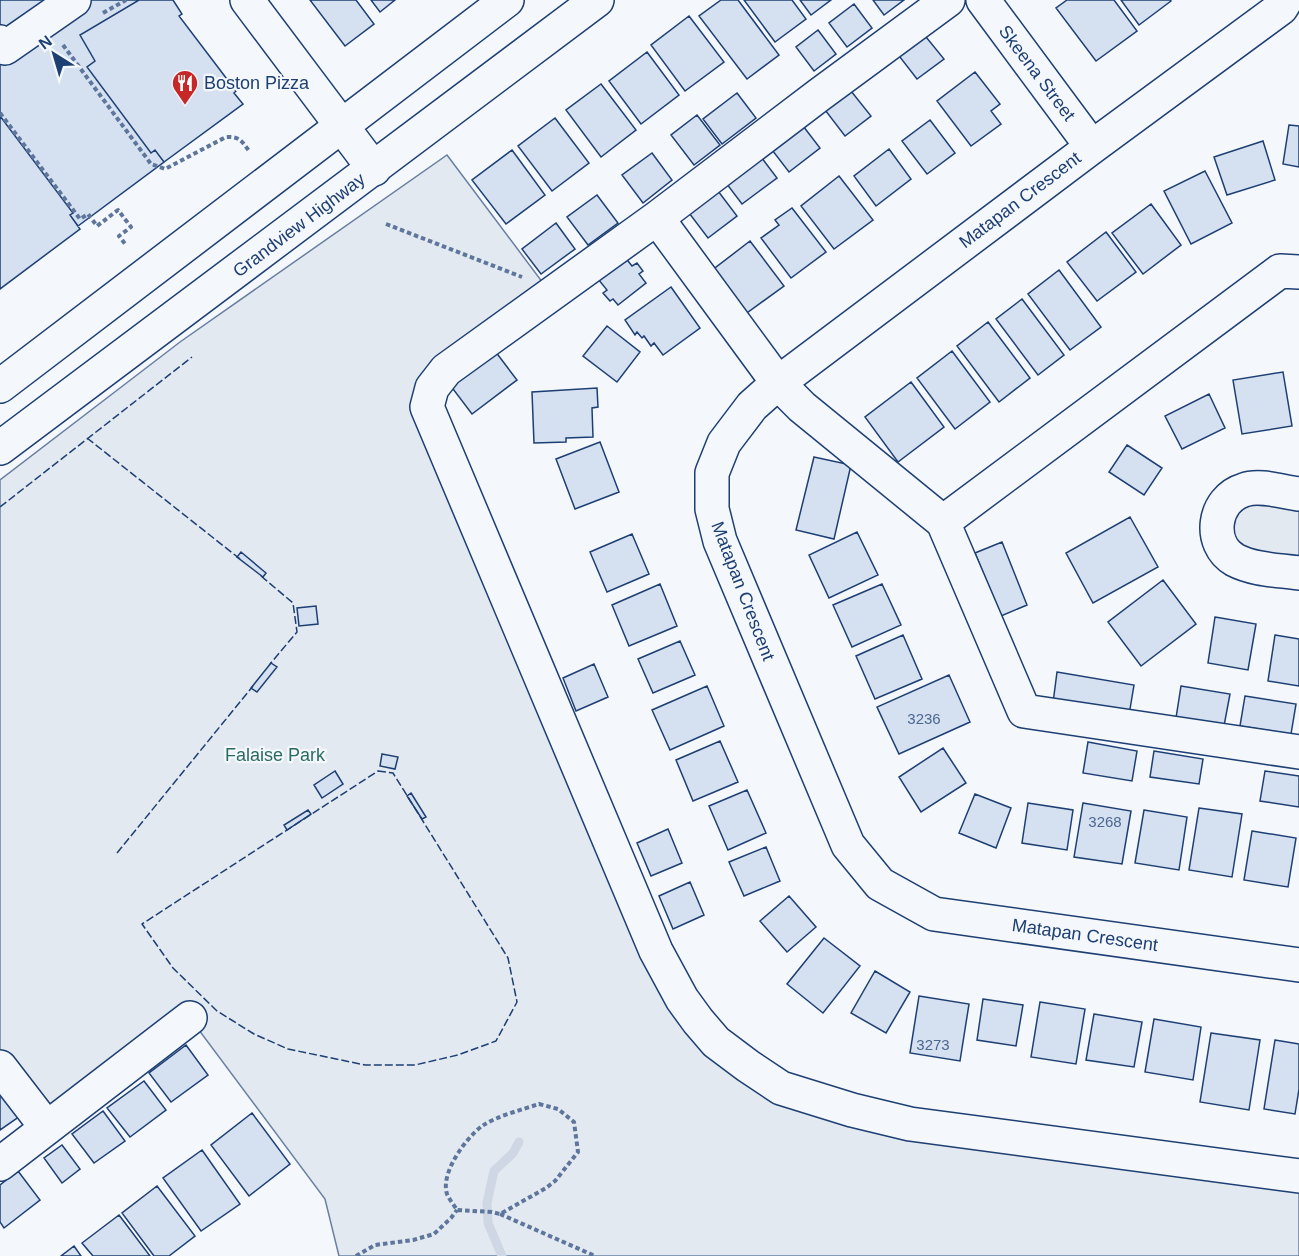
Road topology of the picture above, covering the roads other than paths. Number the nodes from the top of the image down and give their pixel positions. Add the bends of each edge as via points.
1 (74, 0) edge
2 (247, 0) edge
3 (507, 0) edge
4 (597, 0) edge
5 (948, 0) edge
6 (983, 0) edge
7 (1289, 8) edge
8 (0, 42) edge
9 (341, 126) junction
10 (1092, 147) junction
11 (374, 169) junction
12 (657, 218) junction
13 (1299, 272) edge
14 (777, 383) junction
15 (0, 386) edge
16 (0, 448) edge
17 (1299, 494) edge
18 (943, 522) junction
19 (1299, 573) edge
20 (1299, 752) edge
21 (1299, 964) edge
22 (190, 1018) dead end
23 (0, 1067) edge
24 (47, 1128) junction
25 (0, 1164) edge
26 (1299, 1176) edge

1 - 8 street via 5,48
2 - 9 street
3 - 9 street
4 - 11 street, Grandview Highway
5 - 12 street
6 - 10 street, Skeena Street
7 - 10 street, Matapan Crescent
9 - 11 street
9 - 15 street
10 - 14 street, Matapan Crescent
11 - 16 street, Grandview Highway
12 - 14 street
12 - 26 street via 446,370 432,388 428,407 656,951 682,999 716,1042 781,1088 852,1110 910,1124
13 - 18 street via 1280,271
14 - 18 street
14 - 21 street, Matapan Crescent via 752,406 724,443 712,473 712,509 720,541 848,845 880,884 934,914
17 - 19 street via 1244,489 1223,506 1217,518 1217,534 1222,548 1233,559
18 - 20 street via 1024,711
22 - 24 street
23 - 24 street
24 - 25 street

